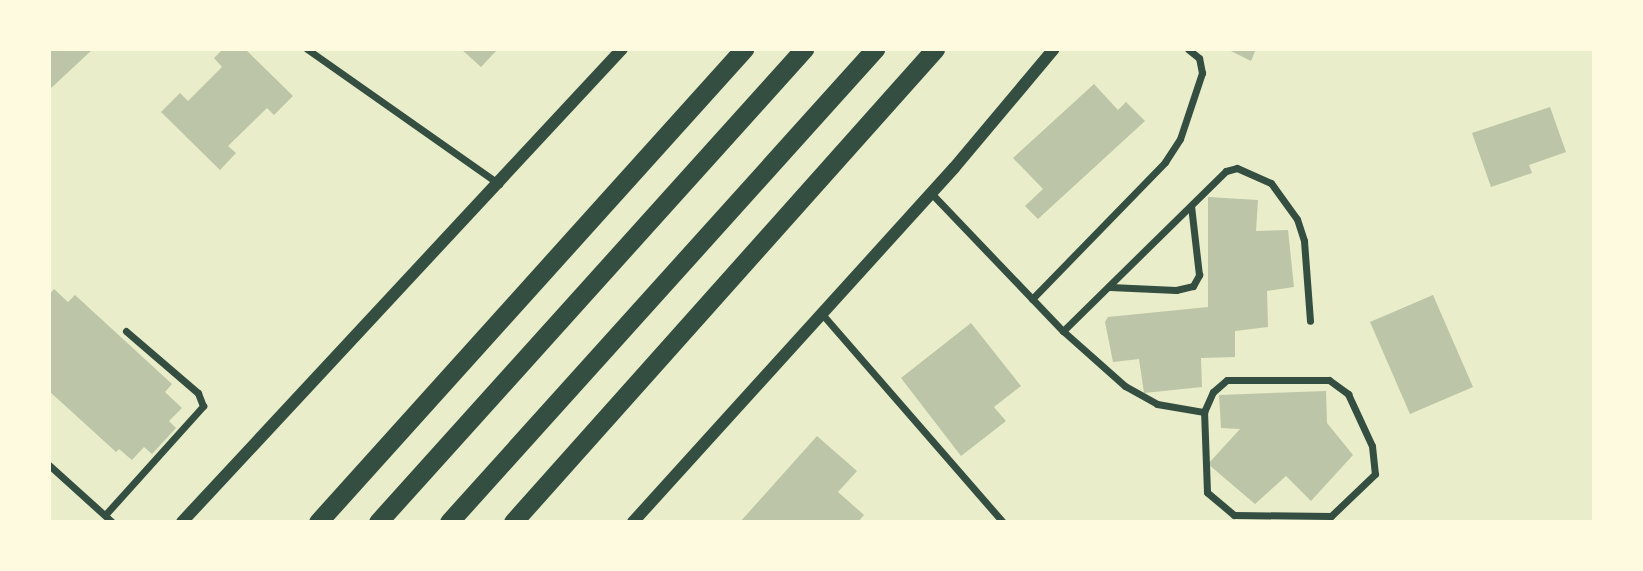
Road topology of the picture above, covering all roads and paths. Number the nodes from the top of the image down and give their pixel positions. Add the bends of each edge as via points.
1 (307, 49) edge
2 (622, 49) edge
3 (744, 49) edge
4 (804, 49) edge
5 (875, 49) edge
6 (934, 49) edge
7 (1054, 49) edge
8 (1188, 49) edge
9 (500, 184) junction
10 (931, 193) junction
11 (1191, 206) junction
12 (1110, 287) junction
13 (1032, 299) junction
14 (822, 314) junction
15 (1310, 321) dead end
16 (126, 331) dead end
17 (1063, 331) junction
18 (1204, 412) junction
19 (49, 465) edge
20 (105, 515) junction
21 (112, 522) edge
22 (182, 522) edge
23 (318, 522) edge
24 (378, 522) edge
25 (449, 522) edge
26 (513, 522) edge
27 (633, 522) edge
28 (1003, 522) edge

1 - 9 street
2 - 9 street
3 - 23 highway
4 - 24 highway
5 - 25 highway
6 - 26 highway
7 - 10 street
8 - 13 street via 1199,58 1202,73 1180,139 1165,162
9 - 22 street
10 - 13 street
10 - 14 street
11 - 12 street
11 - 12 street via 1199,275 1193,286 1176,290
11 - 15 street via 1226,171 1237,168 1271,183 1297,219 1304,242
12 - 17 street
13 - 17 street
14 - 27 street
14 - 28 street
16 - 20 street via 198,393 203,406
17 - 18 street via 1136,392 1157,404
18 - 18 street via 1213,392 1227,380 1329,380 1348,394 1372,446 1375,474 1331,516 1234,515 1207,492
19 - 20 street
20 - 21 street

